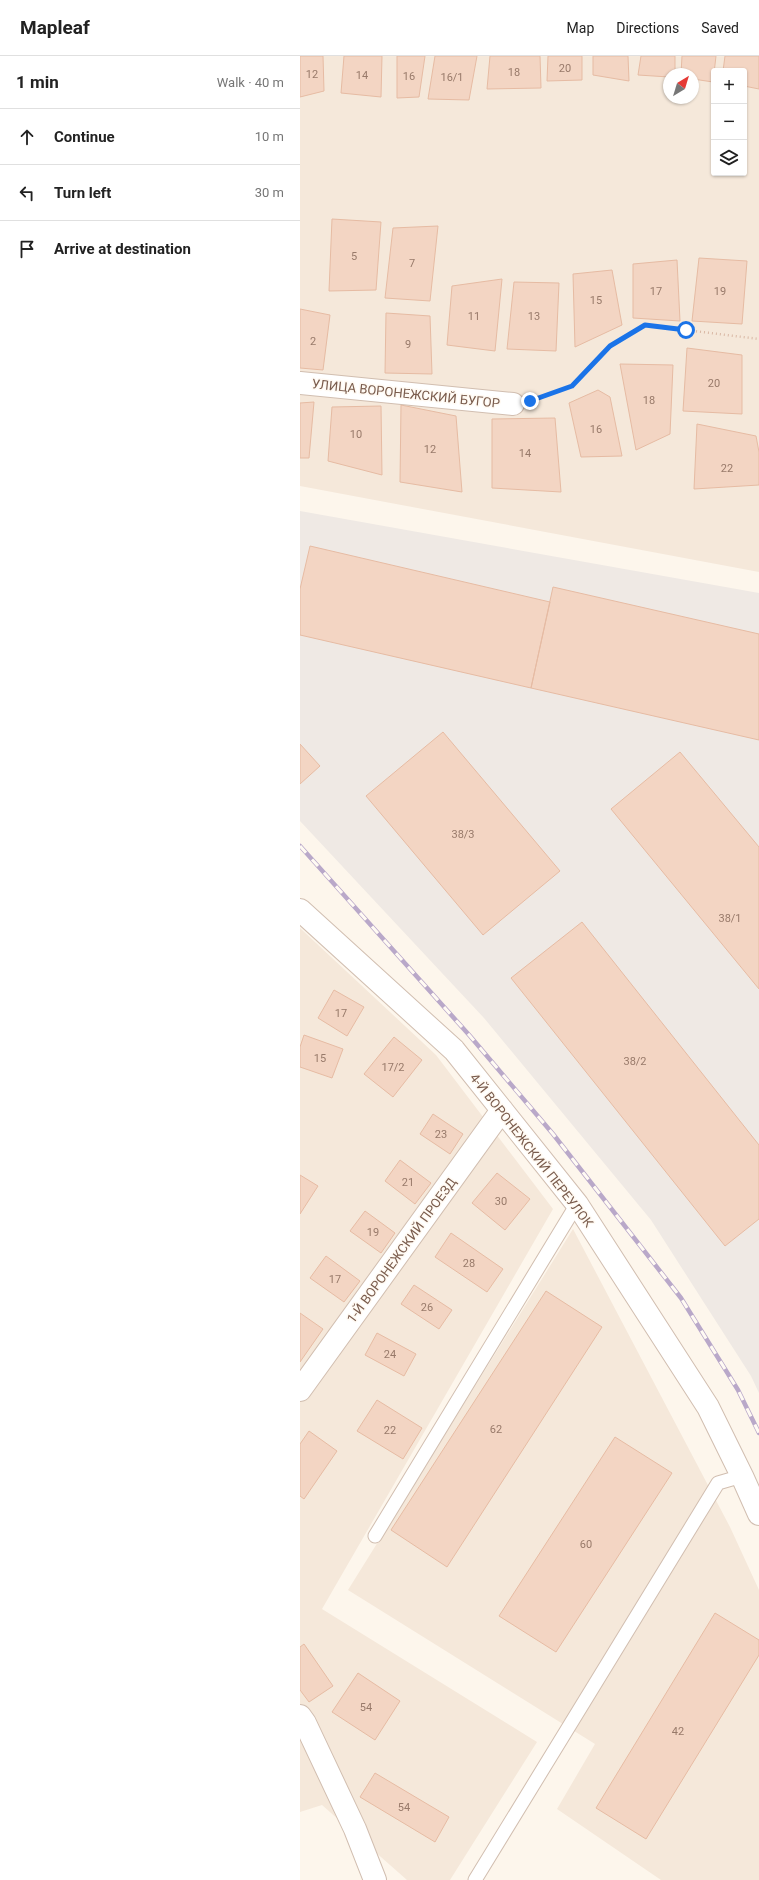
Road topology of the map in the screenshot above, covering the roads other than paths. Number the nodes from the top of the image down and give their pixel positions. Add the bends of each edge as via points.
1 (300, 382) edge
2 (513, 404) road end
3 (300, 910) edge
4 (502, 1110) junction
5 (577, 1204) junction
6 (300, 1390) edge
7 (742, 1476) junction
8 (759, 1514) edge
9 (375, 1536) dead end
10 (300, 1716) edge
11 (375, 1880) edge
12 (476, 1880) edge

1 - 2 street, УЛИЦА ВОРОНЕЖСКИЙ БУГОР
3 - 4 street, 4-Й ВОРОНЕЖСКИЙ ПЕРЕУЛОК via 454,1050
4 - 5 street, 4-Й ВОРОНЕЖСКИЙ ПЕРЕУЛОК
4 - 6 street, 1-Й ВОРОНЕЖСКИЙ ПРОЕЗД
5 - 7 street, 4-Й ВОРОНЕЖСКИЙ ПЕРЕУЛОК via 708,1408
5 - 9 lane
7 - 8 street, 4-Й ВОРОНЕЖСКИЙ ПЕРЕУЛОК
7 - 12 lane via 718,1483
10 - 11 street via 355,1829

